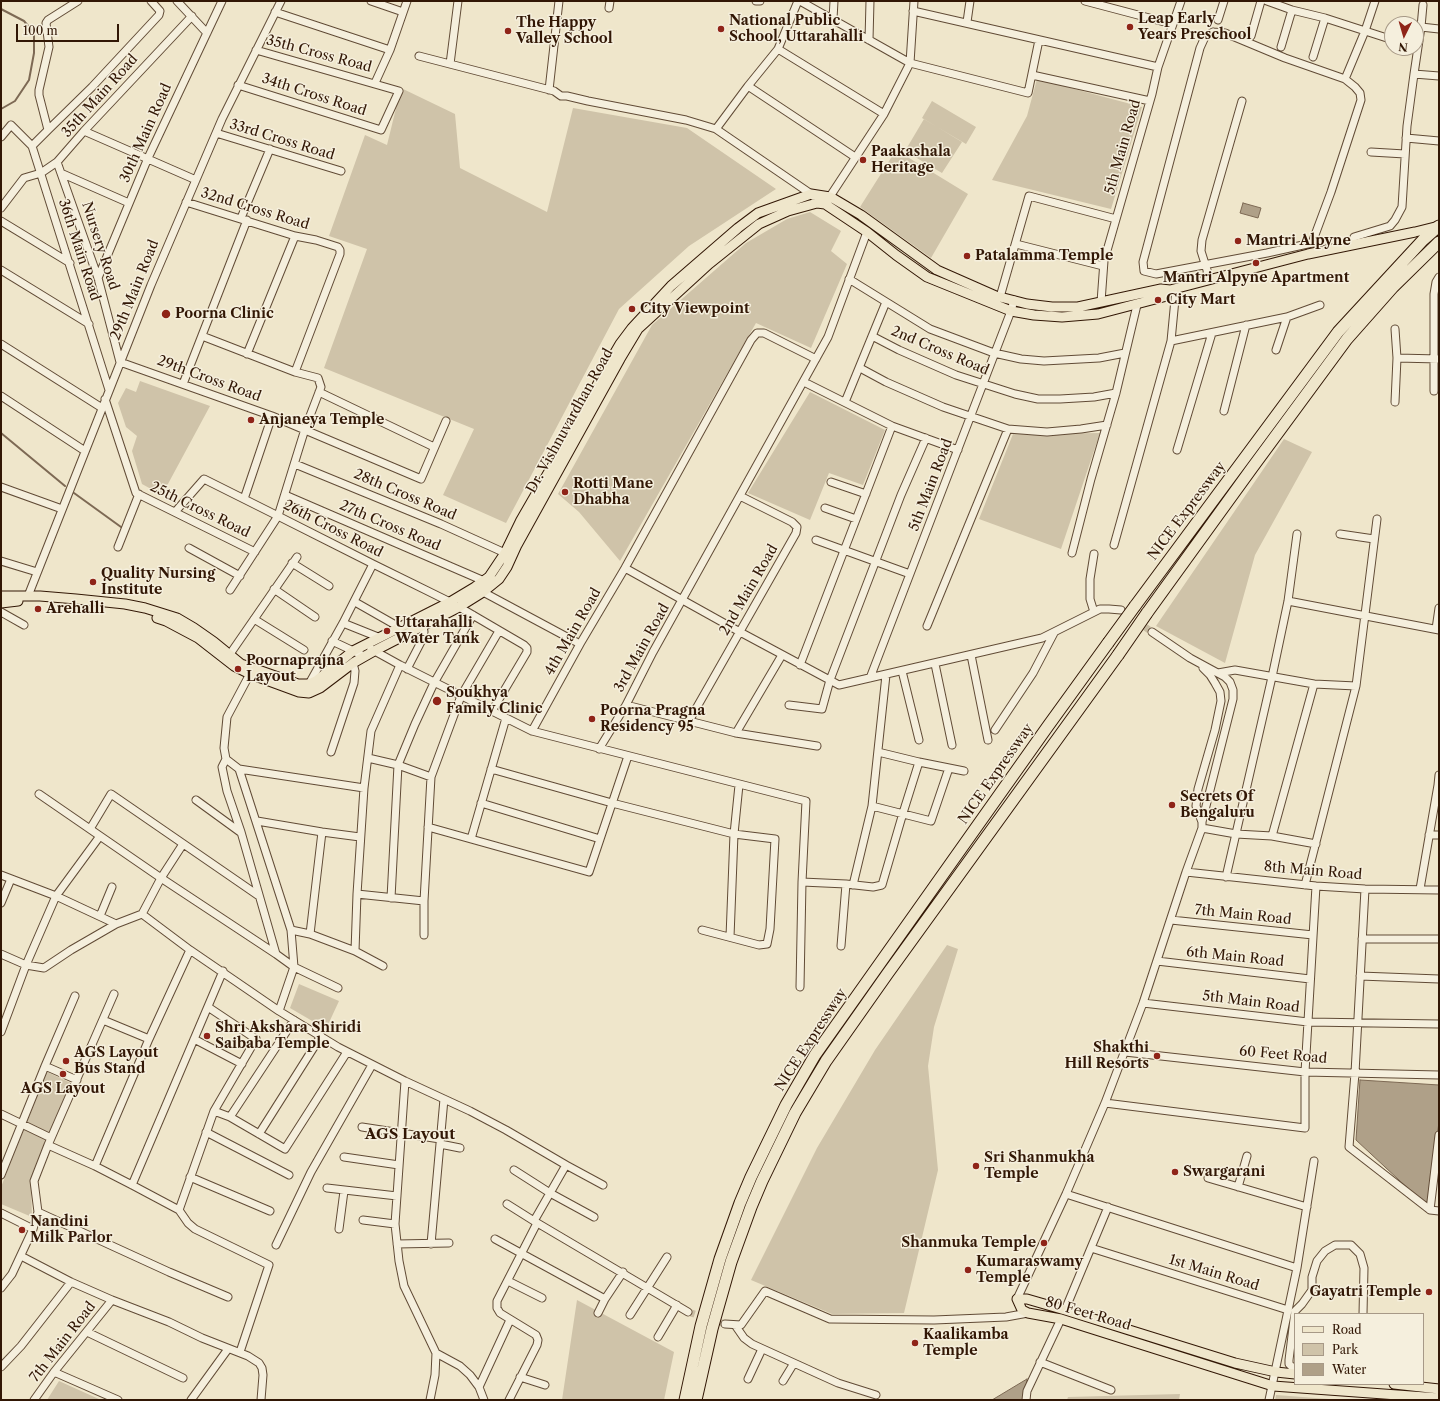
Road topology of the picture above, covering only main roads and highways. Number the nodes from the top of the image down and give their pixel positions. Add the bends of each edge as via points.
1 (824, 201) junction
2 (1439, 226) edge
3 (1439, 242) edge
4 (1173, 290) junction
5 (1, 596) edge
6 (1, 603) edge
7 (454, 605) junction
8 (251, 671) junction
9 (1294, 1374) edge
10 (1403, 1385) edge
11 (1439, 1389) edge
12 (1439, 1398) edge
13 (685, 1400) edge
14 (696, 1400) edge

1 - 4 main road, Dr. Vishnuvardhan Road via 861,215 937,270 1000,297 1027,304 1078,307 1162,289
1 - 4 main road, Dr. Vishnuvardhan Road via 927,277 1011,311 1062,317 1098,314 1163,297
1 - 7 main road, Dr. Vishnuvardhan Road via 788,211 759,224 709,264 638,329 507,567 499,579 482,592
1 - 7 main road, Dr. Vishnuvardhan Road via 811,194 758,214 671,286 632,328 606,368 497,566 484,581
2 - 4 main road, Dr. Vishnuvardhan Road via 1308,254
2 - 13 highway, NICE Expressway, bridge via 1338,332 1108,643 815,1055 786,1105 751,1177 711,1288
3 - 14 highway, NICE Expressway, bridge via 1393,287 1347,339 826,1061 795,1113 751,1207 722,1291
5 - 8 main road, Dr. Vishnuvardhan Road via 83,599 125,604 167,615 194,628
6 - 8 main road, Dr. Vishnuvardhan Road via 74,603 141,612 166,621 198,638 234,666
7 - 8 main road, Dr. Vishnuvardhan Road via 378,637 309,684 298,684
7 - 8 main road, Dr. Vishnuvardhan Road via 423,625 364,656 320,688 309,692 299,692
9 - 12 main road, 80 Feet Road via 1235,1363 1027,1299 1017,1300 1022,1310 1028,1313 1061,1319 1273,1386
10 - 11 main road

